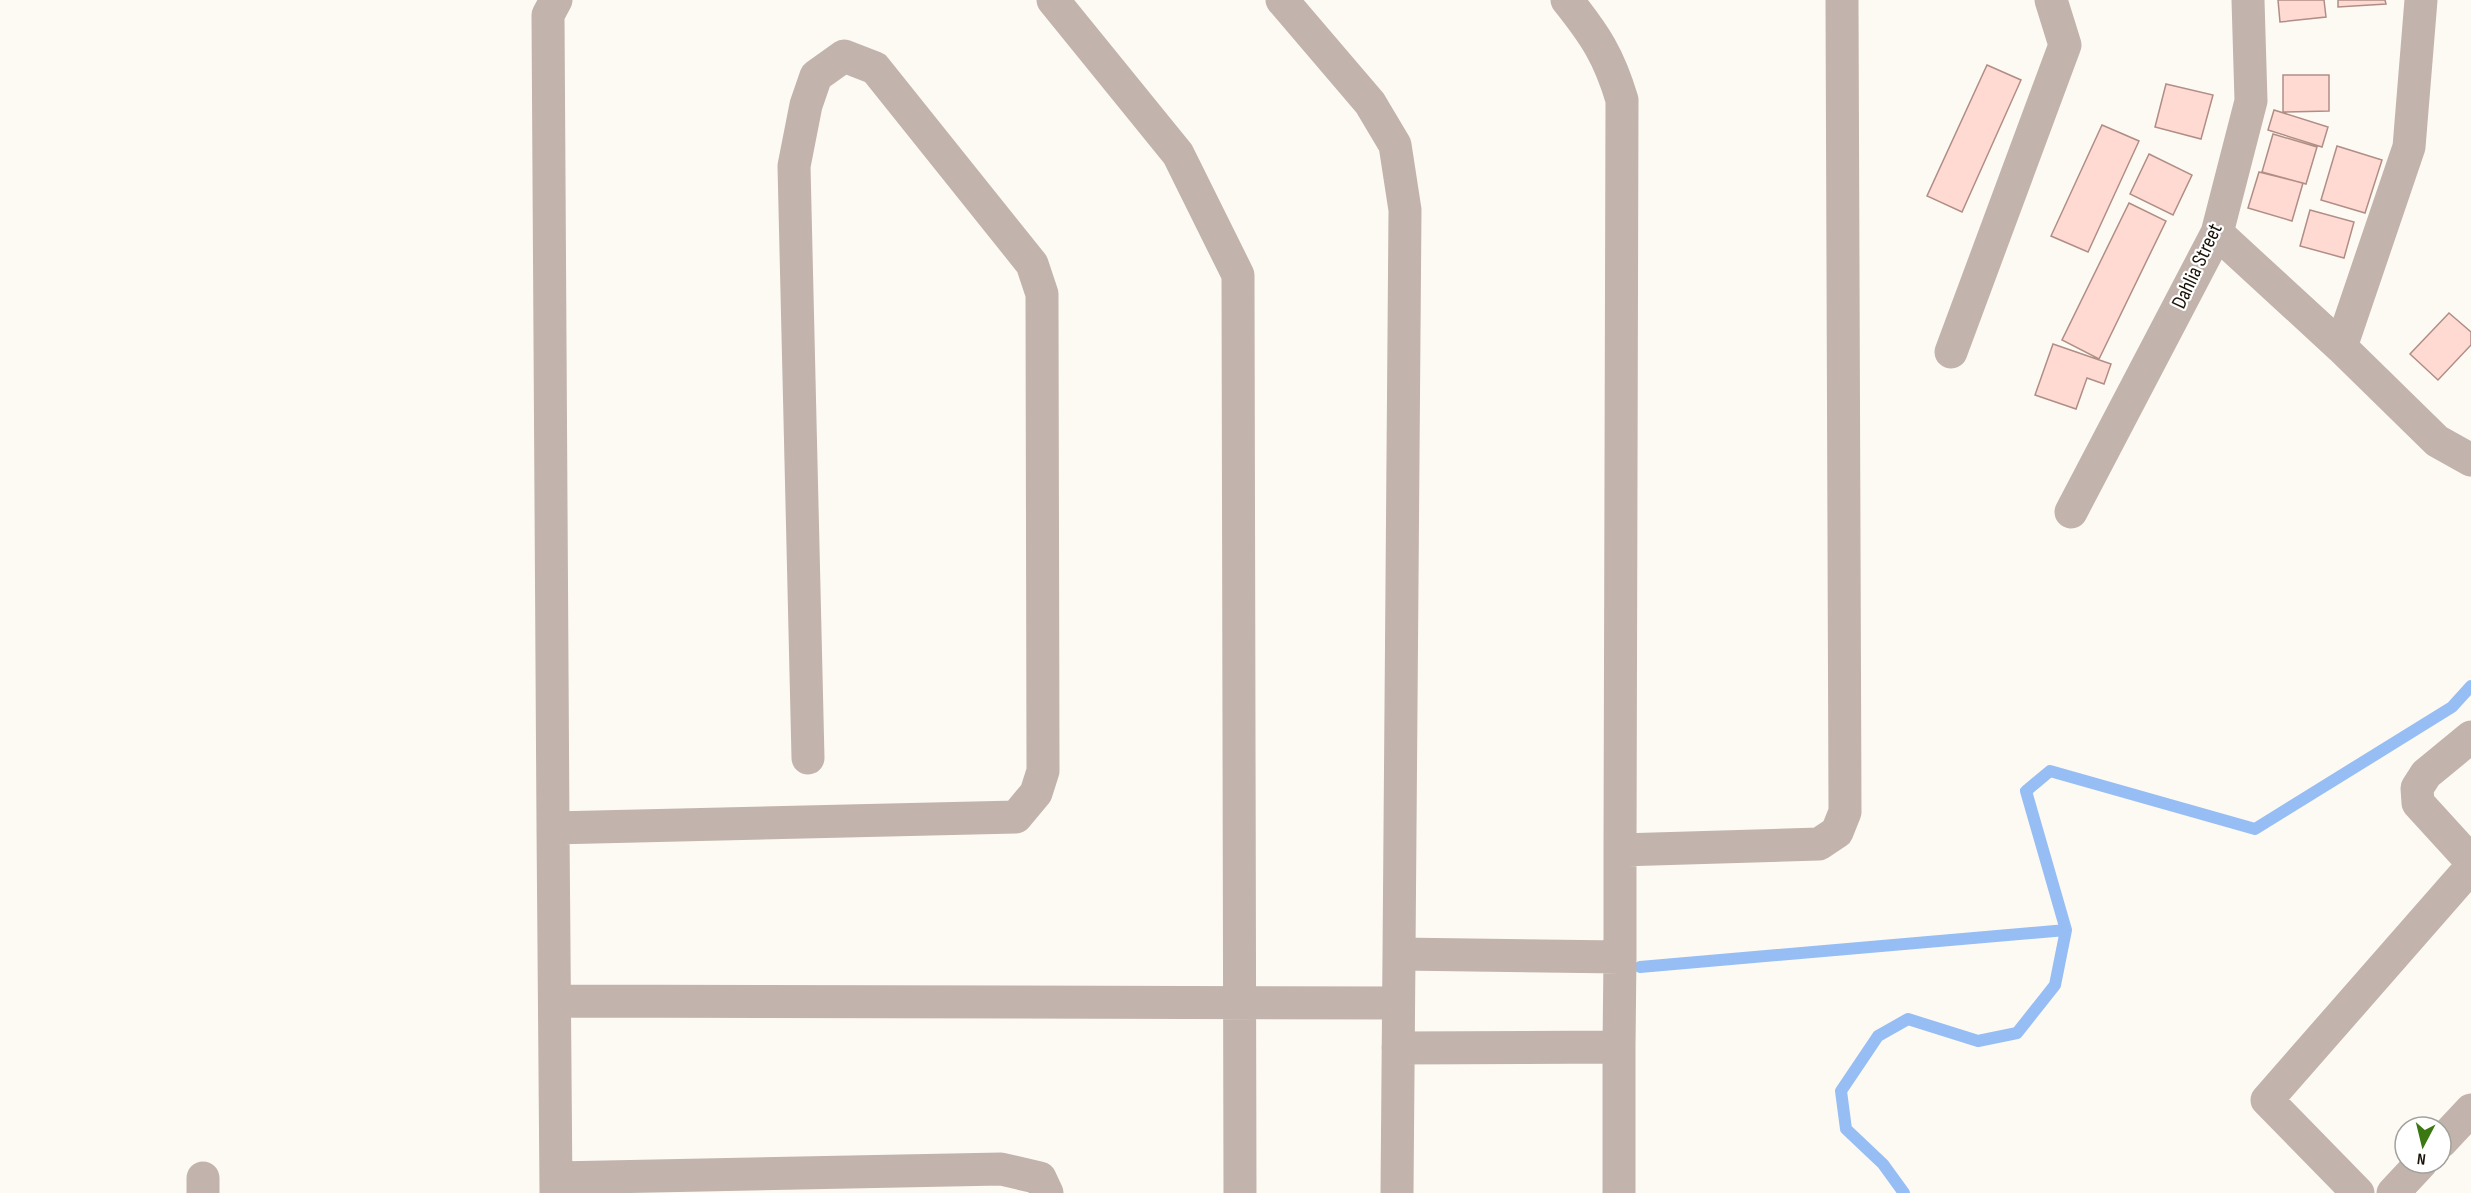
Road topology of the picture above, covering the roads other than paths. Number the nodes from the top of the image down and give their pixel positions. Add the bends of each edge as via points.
1 (556, 0) edge
2 (1053, 0) edge
3 (1282, 0) edge
4 (1567, 0) edge
5 (1842, 0) edge
6 (2051, 0) edge
7 (2248, 0) edge
8 (2421, 0) edge
9 (2217, 233) junction
10 (2341, 347) junction
11 (1951, 352) dead end
12 (2471, 460) edge
13 (2072, 512) dead end
14 (2471, 737) edge
15 (808, 758) dead end
16 (553, 828) junction
17 (1620, 850) junction
18 (2471, 861) edge
19 (2471, 867) edge
20 (1399, 954) junction
21 (1620, 957) junction
22 (555, 1001) junction
23 (1239, 1003) junction
24 (1398, 1004) junction
25 (1618, 1047) junction
26 (1398, 1048) junction
27 (2471, 1110) edge
28 (2453, 1129) edge
29 (2410, 1175) edge
30 (806, 1183) edge
31 (556, 1185) edge
32 (1047, 1193) edge
33 (1240, 1193) edge
34 (1397, 1193) edge
35 (1619, 1193) edge
36 (2358, 1193) edge
37 (2393, 1193) edge

1 - 16 street via 548,15
2 - 23 street via 1178,154 1238,275
3 - 20 street via 1370,103 1395,145 1405,210
4 - 17 street via 1612,66 1622,100
5 - 17 street via 1845,812 1837,832 1819,844
6 - 11 street via 2066,45
7 - 9 street, Dahlia Street via 2252,101
8 - 10 street via 2409,147
9 - 10 street
9 - 13 street, Dahlia Street
10 - 12 street via 2437,441
14 - 18 street via 2426,774 2417,788 2418,803
15 - 16 street via 794,166 816,76 844,57 875,68 1032,264 1042,294 1043,771 1036,793 1016,817
16 - 22 street
17 - 21 street
19 - 36 street via 2267,1101
20 - 21 street
20 - 24 street
21 - 25 street
22 - 23 street
22 - 31 street
23 - 24 street
23 - 33 street
24 - 26 street
25 - 26 street
25 - 35 street
26 - 34 street
27 - 28 street
29 - 37 street
30 - 31 street
30 - 32 street via 1001,1169 1040,1178

